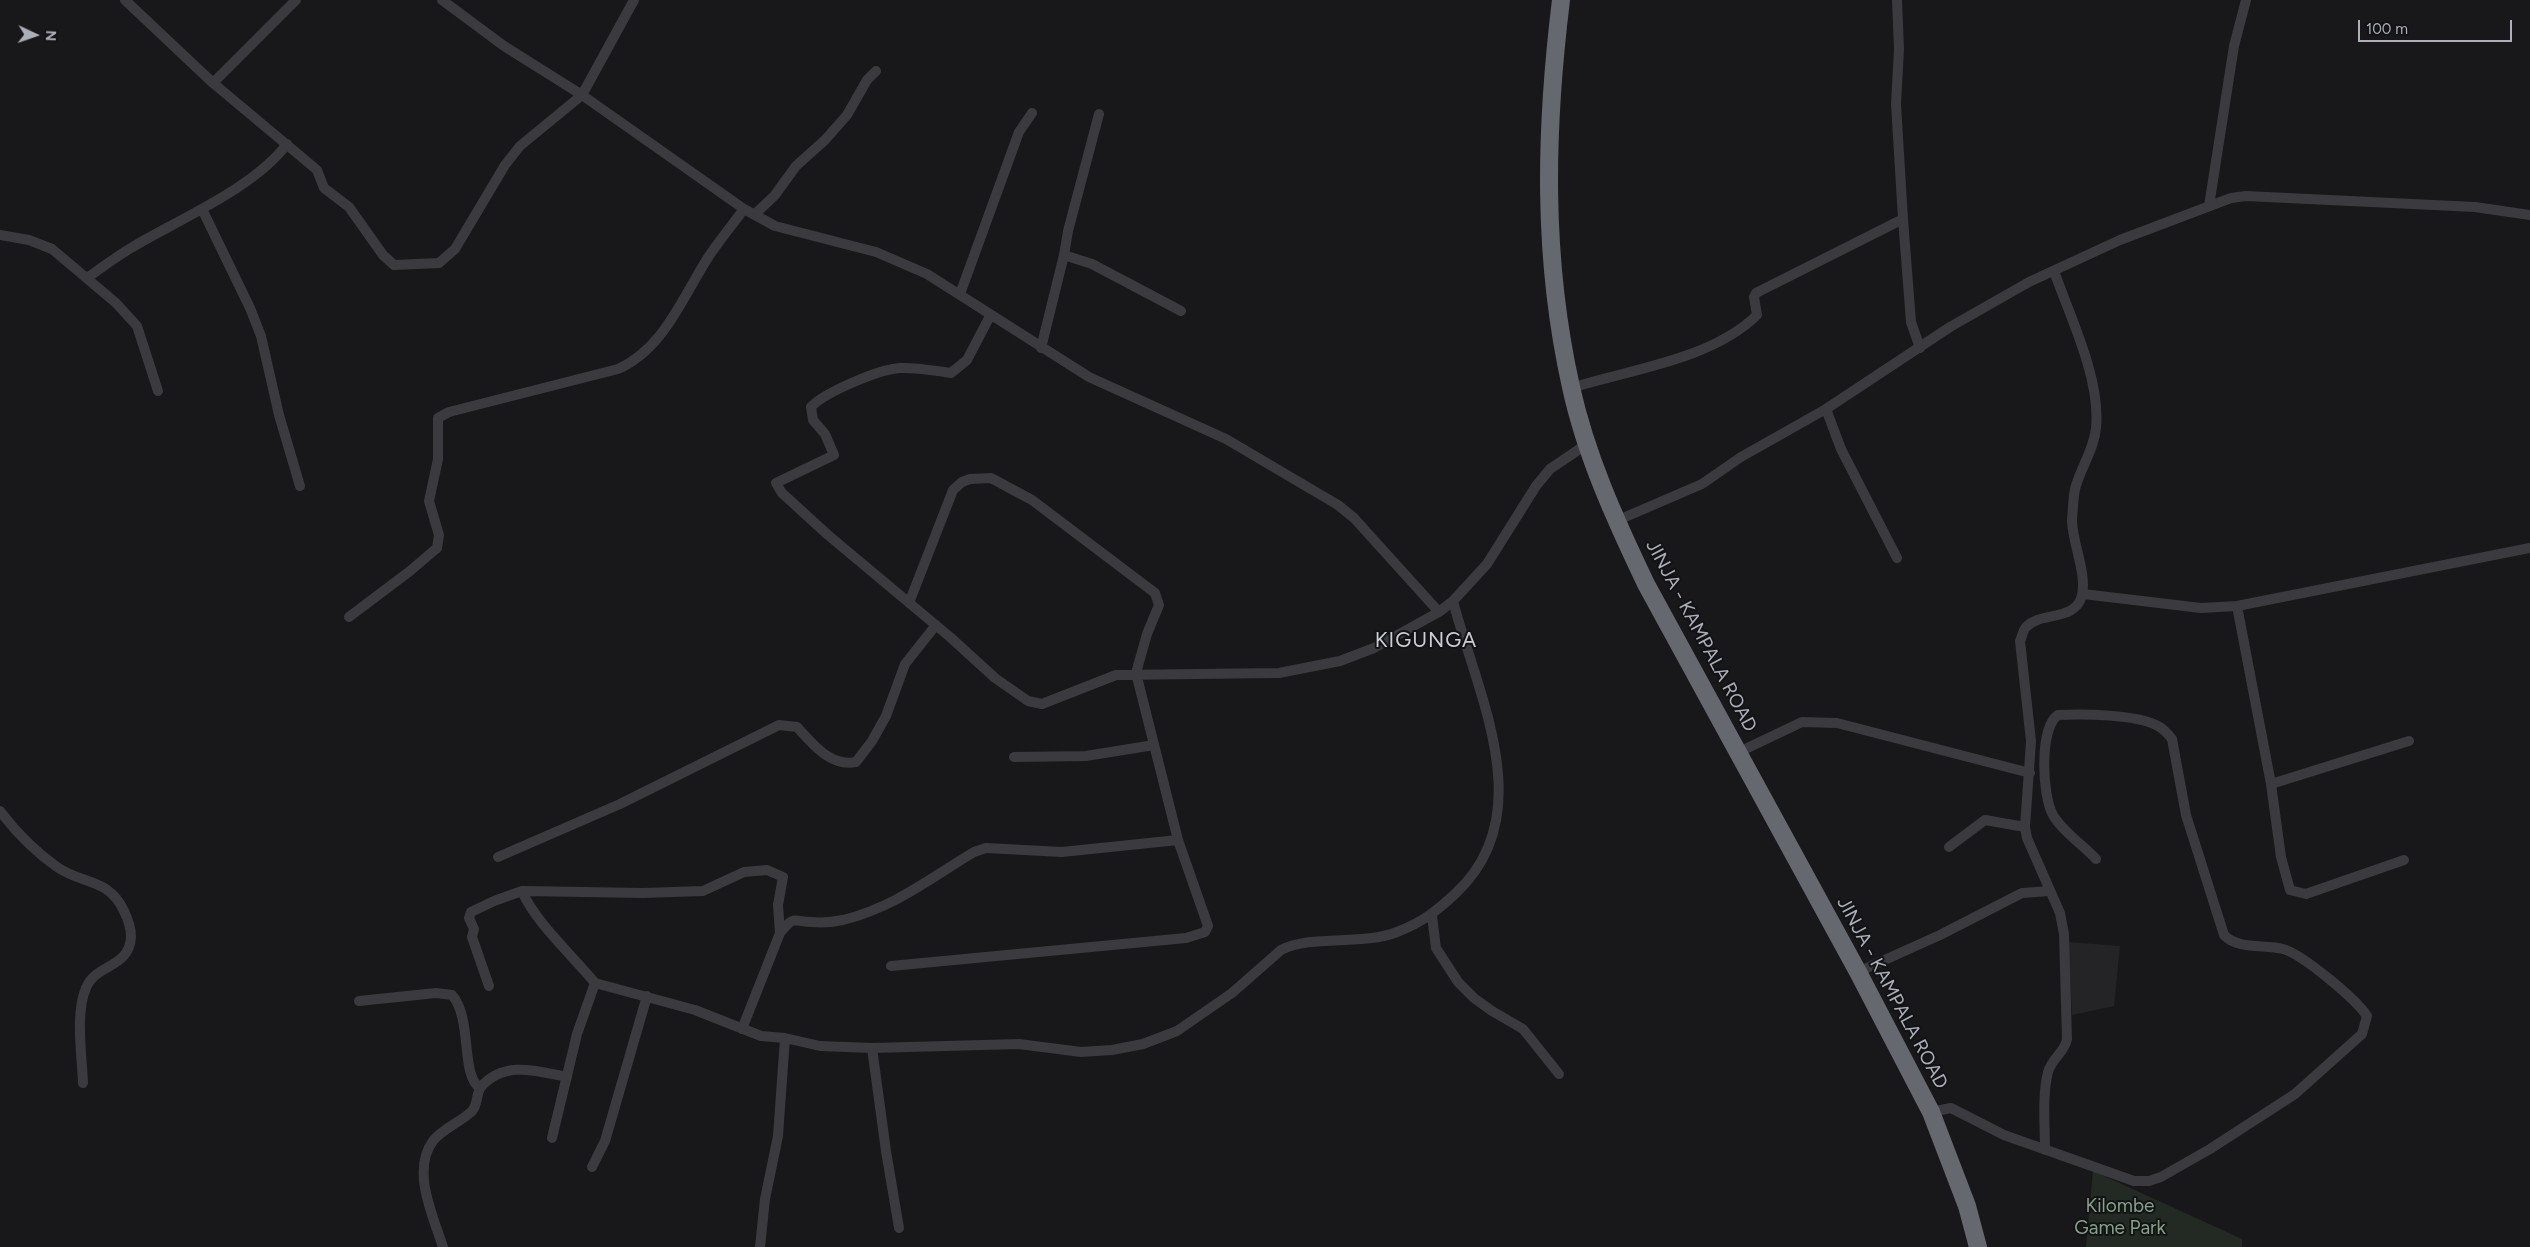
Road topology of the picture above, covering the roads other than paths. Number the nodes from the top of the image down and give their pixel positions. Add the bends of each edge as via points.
1 (125, 0) edge
2 (296, 0) edge
3 (442, 0) edge
4 (634, 0) edge
5 (1561, 0) edge
6 (1897, 0) edge
7 (2246, 0) edge
8 (876, 71) dead end
9 (213, 83) junction
10 (582, 94) junction
11 (1032, 113) dead end
12 (1099, 114) dead end
13 (287, 144) junction
14 (2209, 206) junction
15 (202, 209) junction
16 (744, 209) junction
17 (755, 214) junction
18 (2530, 215) edge
19 (1903, 219) junction
20 (0, 235) edge
21 (1064, 255) junction
22 (2054, 271) junction
23 (86, 278) junction
24 (960, 294) junction
25 (1181, 311) dead end
26 (990, 316) junction
27 (1041, 348) junction
28 (1920, 348) junction
29 (1571, 388) junction
30 (158, 391) dead end
31 (1826, 409) junction
32 (1587, 444) junction
33 (300, 486) dead end
34 (1616, 521) junction
35 (2530, 548) edge
36 (1897, 558) dead end
37 (2083, 594) junction
38 (1453, 601) junction
39 (909, 603) junction
40 (2237, 606) junction
41 (1439, 612) junction
42 (349, 617) dead end
43 (936, 625) junction
44 (1136, 673) junction
45 (2409, 741) dead end
46 (1154, 745) junction
47 (1740, 752) junction
48 (1014, 757) dead end
49 (2030, 773) junction
50 (2271, 784) junction
51 (0, 811) edge
52 (2025, 827) junction
53 (1178, 840) junction
54 (1949, 848) dead end
55 (498, 857) dead end
56 (2096, 859) dead end
57 (2404, 860) dead end
58 (522, 891) junction
59 (2050, 891) junction
60 (1432, 916) junction
61 (780, 933) junction
62 (891, 966) dead end
63 (1858, 972) junction
64 (596, 982) junction
65 (489, 986) dead end
66 (647, 996) junction
67 (359, 1001) dead end
68 (742, 1029) junction
69 (785, 1038) junction
70 (872, 1048) junction
71 (1559, 1074) dead end
72 (567, 1077) junction
73 (83, 1083) dead end
74 (480, 1088) junction
75 (1931, 1112) junction
76 (552, 1138) dead end
77 (2045, 1150) junction
78 (592, 1167) dead end
79 (899, 1228) dead end
80 (443, 1247) edge
81 (760, 1247) edge
82 (1978, 1247) edge

1 - 9 street
2 - 9 street
3 - 10 street via 504,46
4 - 10 street
5 - 29 highway, JINJA - KAMPALA ROAD via 1548,136 1548,232
6 - 19 street via 1896,104
7 - 14 street via 2234,46
8 - 17 street via 867,80 848,115 796,166 776,195
9 - 13 street
10 - 13 street via 520,146 489,191 464,238 439,263 394,266 349,207 324,188 317,170
10 - 16 street
11 - 24 street via 1019,132
12 - 21 street
13 - 15 street via 262,169
14 - 18 street via 2246,196 2475,207
14 - 22 street via 2120,240
15 - 23 street via 131,248
15 - 33 street via 261,336
16 - 17 street
16 - 42 street via 709,257 677,311 638,359 618,369 449,412 438,418 438,459 429,501 439,535 437,548
17 - 24 street via 775,226 876,252 927,274
19 - 28 street via 1911,322
19 - 29 street via 1754,294 1757,315 1729,336 1689,354
20 - 23 street via 29,240 52,249
21 - 25 street via 1092,264
21 - 27 street
22 - 28 street via 1950,327
22 - 37 street via 2088,367 2096,407 2096,429 2073,504 2072,522
23 - 30 street via 137,326
24 - 26 street
26 - 27 street
26 - 39 street via 967,360 951,373 899,368 818,400 811,407 813,420 825,434 834,454 776,483 795,505
27 - 41 street via 1089,377 1226,440 1338,505 1354,518
28 - 31 street
29 - 32 highway, JINJA - KAMPALA ROAD
31 - 34 street via 1741,457 1702,484
31 - 36 street via 1841,450
32 - 34 highway, JINJA - KAMPALA ROAD
32 - 38 street via 1550,470 1536,486 1487,564
34 - 47 highway, JINJA - KAMPALA ROAD via 1646,584
35 - 40 street
37 - 40 street via 2200,608
37 - 49 street via 2077,606 2068,612 2034,621 2024,628 2020,641
38 - 41 street
38 - 60 street via 1493,732 1499,774 1498,804 1495,831 1479,868
39 - 43 street
39 - 44 street via 953,490 970,479 991,478 1032,500 1155,592 1159,605
40 - 50 street
41 - 44 street via 1374,648 1312,668 1279,673
43 - 44 street via 995,678 1036,703 1057,700 1116,675
43 - 55 street via 905,664 886,716 856,762 840,763 817,749 797,727 779,725 620,804
44 - 46 street
45 - 50 street
46 - 48 street via 1086,756
46 - 53 street
47 - 49 street via 1802,722 1837,723
47 - 63 highway, JINJA - KAMPALA ROAD
49 - 52 street
50 - 57 street via 2290,890 2306,894
51 - 73 street via 57,866 110,890 127,917 131,931 130,947 120,960 94,976 82,1001
52 - 54 street via 1985,820
52 - 59 street via 2034,858
53 - 61 street via 1062,852 986,848 974,852 894,903 842,920 811,922 799,919 789,922
53 - 62 street via 1206,919 1208,926 1205,932 1186,938
56 - 77 street via 2053,816 2045,795 2048,732 2052,719 2058,715 2083,714 2135,720 2156,725 2165,731 2172,739 2186,815 2224,935 2236,943 2287,950 2331,980 2362,1008 2367,1016 2366,1024 2362,1034 2295,1094 2161,1177 2134,1181
58 - 61 street via 703,891 744,872 767,870 783,877 778,905
58 - 64 street via 542,923
58 - 65 street via 471,912 472,937
59 - 63 street via 2022,893
59 - 77 street via 2060,913 2064,934 2067,1039 2065,1049 2056,1056 2048,1071
60 - 70 street via 1395,933 1290,946 1268,960 1232,994 1208,1011 1177,1031 1143,1044 1080,1052 1019,1044
60 - 71 street via 1436,948 1458,982 1474,998 1523,1029
61 - 68 street
63 - 75 highway, JINJA - KAMPALA ROAD
64 - 66 street
64 - 72 street
66 - 68 street via 695,1010
66 - 78 street via 605,1141
67 - 74 street via 436,993 452,995 457,1001 466,1032 470,1078
68 - 69 street via 761,1036
69 - 70 street via 820,1046
69 - 81 street via 778,1136 765,1199
70 - 79 street
72 - 74 street via 530,1070 500,1071
72 - 76 street
74 - 80 street via 474,1109 434,1140 424,1155 427,1201
75 - 77 street via 1951,1108 2004,1135
75 - 82 highway, JINJA - KAMPALA ROAD via 1955,1171

